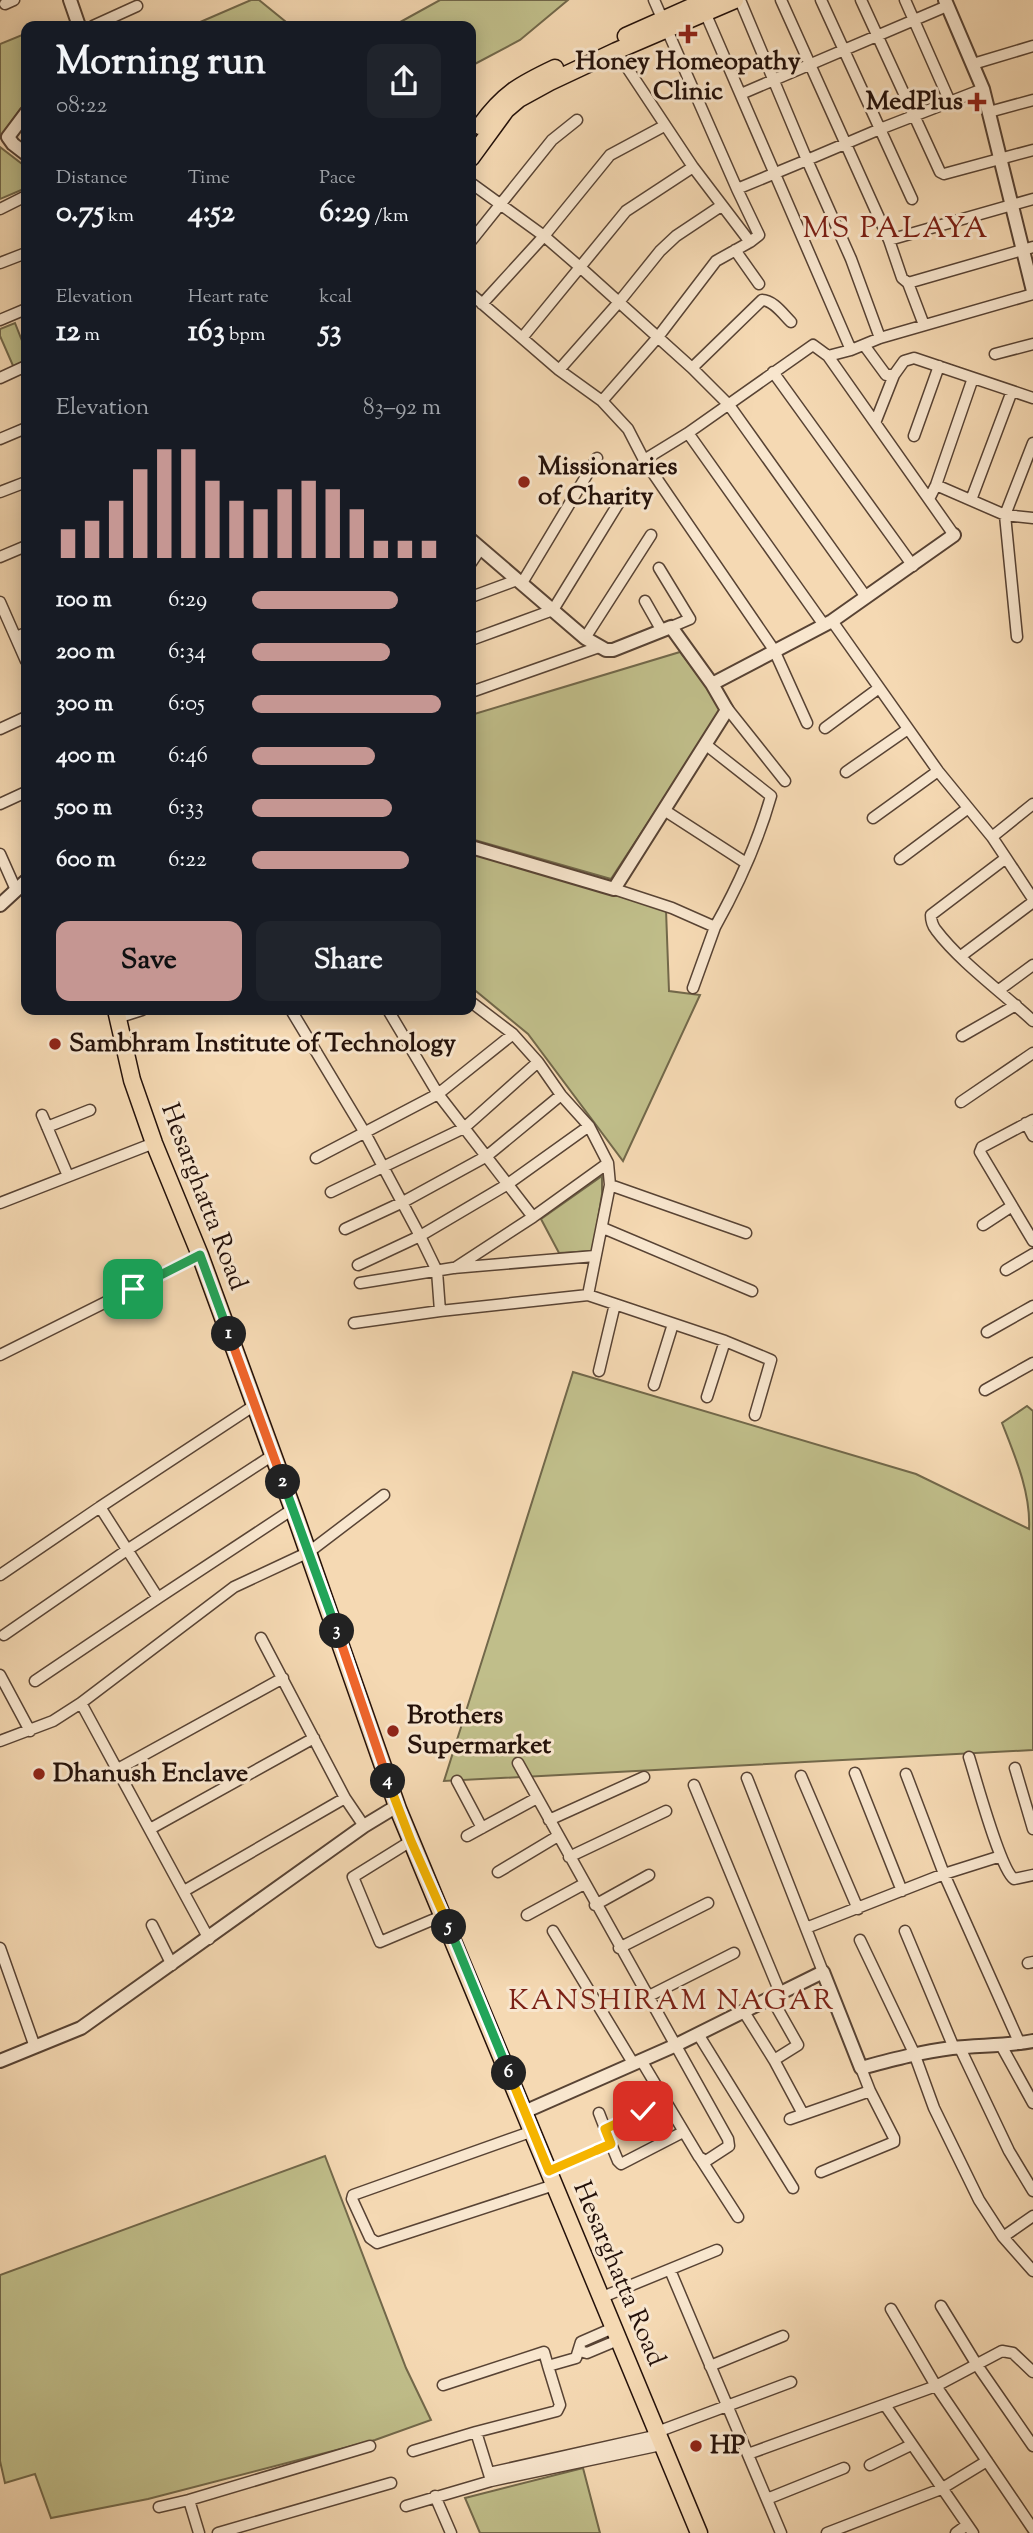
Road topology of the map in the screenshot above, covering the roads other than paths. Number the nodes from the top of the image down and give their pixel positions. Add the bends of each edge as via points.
1 (70, 0) edge
2 (654, 0) edge
3 (738, 0) edge
4 (781, 0) edge
5 (821, 0) edge
6 (861, 0) edge
7 (905, 0) edge
8 (946, 3) edge
9 (137, 6) dead end
10 (704, 6) edge
11 (914, 20) junction
12 (77, 21) edge
13 (104, 21) edge
14 (666, 24) junction
15 (877, 36) junction
16 (1033, 46) edge
17 (844, 50) junction
18 (616, 51) junction
19 (973, 64) junction
20 (809, 65) junction
21 (773, 80) junction
22 (983, 89) junction
23 (741, 94) junction
24 (1033, 100) edge
25 (950, 102) junction
26 (989, 112) junction
27 (913, 117) junction
28 (21, 120) edge
29 (577, 120) dead end
30 (664, 126) junction
31 (880, 129) junction
32 (476, 133) edge
33 (845, 145) junction
34 (21, 150) edge
35 (1033, 150) edge
36 (476, 152) edge
37 (1001, 158) junction
38 (807, 160) junction
39 (693, 167) junction
40 (775, 174) junction
41 (476, 187) edge
42 (737, 189) junction
43 (21, 198) edge
44 (912, 199) dead end
45 (1033, 199) edge
46 (499, 204) junction
47 (1013, 204) junction
48 (721, 206) junction
49 (0, 209) edge
50 (476, 234) edge
51 (544, 236) junction
52 (888, 240) junction
53 (750, 242) junction
54 (1028, 248) edge
55 (735, 250) junction
56 (21, 255) edge
57 (0, 263) edge
58 (581, 268) junction
59 (908, 283) junction
60 (759, 284) dead end
61 (1033, 292) edge
62 (476, 299) edge
63 (619, 302) junction
64 (482, 304) junction
65 (21, 311) edge
66 (0, 320) edge
67 (791, 322) dead end
68 (924, 325) junction
69 (658, 337) junction
70 (522, 338) junction
71 (880, 338) junction
72 (1033, 344) edge
73 (864, 345) junction
74 (851, 350) junction
75 (995, 354) dead end
76 (828, 356) junction
77 (939, 366) junction
78 (21, 368) edge
79 (692, 368) junction
80 (559, 369) junction
81 (773, 372) junction
82 (894, 375) junction
83 (0, 377) edge
84 (973, 378) junction
85 (1012, 391) junction
86 (1033, 398) edge
87 (601, 401) junction
88 (729, 405) junction
89 (875, 423) junction
90 (21, 430) edge
91 (688, 433) junction
92 (914, 436) dead end
93 (0, 439) edge
94 (1033, 443) edge
95 (597, 458) dead end
96 (644, 460) junction
97 (21, 484) edge
98 (936, 485) junction
99 (0, 492) edge
100 (623, 496) dead end
101 (929, 499) junction
102 (971, 500) junction
103 (1005, 515) junction
104 (1033, 518) edge
105 (651, 535) dead end
106 (954, 535) joint
107 (476, 544) edge
108 (21, 548) edge
109 (0, 557) edge
110 (913, 566) junction
111 (659, 568) dead end
112 (519, 581) junction
113 (476, 595) edge
114 (866, 597) junction
115 (645, 601) dead end
116 (0, 602) edge
117 (553, 610) junction
118 (828, 623) junction
119 (667, 629) junction
120 (21, 635) edge
121 (16, 637) junction
122 (1017, 637) dead end
123 (476, 638) edge
124 (585, 638) junction
125 (599, 647) junction
126 (21, 649) edge
127 (774, 650) junction
128 (712, 684) junction
129 (879, 688) junction
130 (476, 690) edge
131 (727, 708) junction
132 (21, 719) edge
133 (807, 723) dead end
134 (0, 729) edge
135 (825, 729) dead end
136 (908, 729) junction
137 (705, 744) junction
138 (938, 771) junction
139 (846, 772) dead end
140 (785, 781) dead end
141 (21, 794) edge
142 (0, 804) edge
143 (1033, 804) edge
144 (967, 808) junction
145 (664, 810) junction
146 (873, 818) dead end
147 (992, 837) junction
148 (476, 848) edge
149 (0, 854) edge
150 (1006, 858) junction
151 (900, 859) dead end
152 (746, 863) junction
153 (21, 886) edge
154 (614, 889) junction
155 (16, 890) junction
156 (1033, 900) edge
157 (0, 905) edge
158 (715, 927) junction
159 (961, 956) junction
160 (1033, 965) edge
161 (693, 988) dead end
162 (999, 990) junction
163 (1016, 1005) junction
164 (476, 1006) edge
165 (117, 1015) edge
166 (294, 1015) edge
167 (391, 1015) edge
168 (1033, 1021) edge
169 (513, 1034) junction
170 (962, 1036) dead end
171 (1033, 1053) edge
172 (538, 1062) junction
173 (438, 1094) junction
174 (561, 1095) junction
175 (961, 1102) dead end
176 (89, 1110) dead end
177 (42, 1115) dead end
178 (1029, 1121) edge
179 (589, 1126) junction
180 (47, 1127) junction
181 (464, 1128) junction
182 (365, 1133) junction
183 (1033, 1136) edge
184 (155, 1143) junction
185 (487, 1156) junction
186 (316, 1158) dead end
187 (608, 1163) junction
188 (384, 1167) junction
189 (68, 1177) junction
190 (508, 1184) junction
191 (610, 1185) junction
192 (331, 1192) dead end
193 (403, 1202) junction
194 (0, 1203) edge
195 (1012, 1206) junction
196 (533, 1217) junction
197 (983, 1225) dead end
198 (603, 1228) junction
199 (345, 1229) dead end
200 (746, 1233) dead end
201 (420, 1236) junction
202 (1033, 1241) edge
203 (1033, 1254) edge
204 (200, 1255) junction
205 (596, 1256) junction
206 (358, 1265) dead end
207 (453, 1268) junction
208 (1006, 1270) dead end
209 (437, 1271) junction
210 (360, 1283) dead end
211 (752, 1292) dead end
212 (589, 1295) junction
213 (615, 1304) junction
214 (1033, 1306) edge
215 (440, 1311) junction
216 (354, 1323) dead end
217 (673, 1324) junction
218 (987, 1332) dead end
219 (725, 1340) junction
220 (0, 1355) edge
221 (1033, 1363) edge
222 (599, 1371) dead end
223 (654, 1385) dead end
224 (985, 1390) dead end
225 (707, 1396) dead end
226 (255, 1405) junction
227 (755, 1415) dead end
228 (273, 1455) junction
229 (384, 1495) dead end
230 (100, 1507) junction
231 (293, 1509) junction
232 (127, 1550) junction
233 (309, 1552) junction
234 (0, 1575) edge
235 (158, 1598) junction
236 (4, 1635) dead end
237 (261, 1638) dead end
238 (0, 1675) edge
239 (283, 1678) junction
240 (35, 1681) dead end
241 (81, 1703) junction
242 (30, 1731) junction
243 (314, 1738) junction
244 (0, 1741) edge
245 (969, 1757) dead end
246 (518, 1763) dead end
247 (1014, 1768) dead end
248 (118, 1769) junction
249 (855, 1773) dead end
250 (906, 1774) dead end
251 (801, 1776) dead end
252 (644, 1777) dead end
253 (747, 1778) dead end
254 (457, 1782) dead end
255 (694, 1785) dead end
256 (345, 1798) junction
257 (537, 1798) junction
258 (397, 1806) junction
259 (666, 1811) dead end
260 (549, 1819) junction
261 (364, 1826) junction
262 (482, 1828) junction
263 (150, 1829) junction
264 (1033, 1829) edge
265 (467, 1836) dead end
266 (558, 1836) junction
267 (411, 1841) junction
268 (1001, 1856) junction
269 (569, 1857) junction
270 (498, 1872) dead end
271 (944, 1874) junction
272 (649, 1875) dead end
273 (1033, 1875) edge
274 (584, 1884) junction
275 (184, 1891) junction
276 (902, 1891) junction
277 (708, 1903) dead end
278 (595, 1905) junction
279 (858, 1909) junction
280 (444, 1915) junction
281 (527, 1915) dead end
282 (152, 1925) dead end
283 (806, 1928) junction
284 (553, 1931) dead end
285 (905, 1931) dead end
286 (209, 1939) junction
287 (860, 1940) dead end
288 (0, 1948) edge
289 (619, 1948) junction
290 (734, 1953) dead end
291 (172, 1965) junction
292 (823, 1972) junction
293 (647, 1997) junction
294 (776, 1997) junction
295 (744, 2012) junction
296 (698, 2034) junction
297 (1026, 2042) edge
298 (674, 2046) junction
299 (35, 2047) junction
300 (1002, 2047) junction
301 (957, 2048) junction
302 (914, 2053) junction
303 (774, 2060) junction
304 (0, 2061) edge
305 (637, 2062) junction
306 (861, 2068) junction
307 (870, 2091) junction
308 (1033, 2103) edge
309 (643, 2111) dead end
310 (524, 2112) junction
311 (599, 2113) dead end
312 (803, 2114) junction
313 (790, 2119) dead end
314 (605, 2129) junction
315 (533, 2131) junction
316 (683, 2132) junction
317 (611, 2144) junction
318 (699, 2157) junction
319 (821, 2172) dead end
320 (552, 2178) junction
321 (793, 2188) dead end
322 (1033, 2191) edge
323 (1033, 2216) edge
324 (738, 2217) dead end
325 (1003, 2237) junction
326 (718, 2250) dead end
327 (670, 2270) junction
328 (1033, 2271) edge
329 (600, 2298) junction
330 (941, 2306) dead end
331 (891, 2309) dead end
332 (615, 2334) junction
333 (783, 2336) dead end
334 (977, 2365) junction
335 (548, 2366) junction
336 (710, 2366) junction
337 (1033, 2372) edge
338 (791, 2382) dead end
339 (443, 2385) dead end
340 (936, 2386) junction
341 (885, 2405) junction
342 (728, 2407) junction
343 (476, 2432) junction
344 (659, 2437) junction
345 (911, 2445) junction
346 (370, 2446) dead end
347 (1033, 2446) edge
348 (413, 2451) dead end
349 (748, 2454) junction
350 (987, 2461) junction
351 (870, 2465) dead end
352 (844, 2468) dead end
353 (490, 2477) junction
354 (391, 2483) dead end
355 (941, 2489) junction
356 (435, 2496) junction
357 (767, 2499) junction
358 (189, 2500) junction
359 (406, 2506) dead end
360 (159, 2507) dead end
361 (970, 2529) edge
362 (1033, 2529) edge
363 (198, 2533) edge
364 (218, 2533) edge
365 (451, 2533) edge
366 (699, 2533) edge
367 (781, 2533) edge
368 (827, 2533) edge
369 (956, 2533) edge

1 - 12 street
2 - 14 street
3 - 10 main road
3 - 21 street
4 - 20 street
5 - 17 street
6 - 15 street
7 - 11 street
8 - 11 street
8 - 19 street
9 - 13 street
10 - 14 main road
10 - 23 street
11 - 15 street
11 - 25 street
14 - 18 main road
14 - 32 main road via 509,92
14 - 42 street
15 - 17 street
15 - 27 street
16 - 19 street
17 - 20 street
17 - 31 street
18 - 30 street
18 - 36 main road via 519,99
19 - 22 street
20 - 21 street
20 - 33 street
21 - 23 street
21 - 38 street
22 - 25 street
22 - 26 street
23 - 40 street
24 - 26 street
25 - 27 street
26 - 37 street
27 - 31 street
27 - 37 street via 944,174
28 - 34 street via 8,137
29 - 46 street via 552,140
30 - 39 street
30 - 51 street via 610,155
31 - 33 street
31 - 44 street
33 - 38 street
33 - 52 street
35 - 37 street
37 - 47 street
38 - 40 street
38 - 71 street via 851,258
39 - 48 street
39 - 58 street via 626,211
40 - 42 street
40 - 74 street
41 - 46 street
42 - 53 street via 759,235
43 - 49 street
45 - 47 street
46 - 50 street
46 - 51 street
47 - 52 street
47 - 54 street
48 - 53 street
48 - 63 street via 660,251
51 - 58 street
51 - 64 street
52 - 59 street
53 - 55 street
54 - 59 street
54 - 61 street
55 - 60 street
55 - 69 street via 716,261
56 - 57 street
58 - 63 street
58 - 70 street
59 - 68 street
61 - 68 street
62 - 64 street
63 - 69 street
63 - 80 street
64 - 70 street
65 - 66 street
67 - 79 street via 762,300
68 - 71 street
69 - 79 street
69 - 87 street
70 - 80 street
71 - 73 street
72 - 75 street
73 - 74 street
73 - 82 street via 886,375
74 - 76 street
76 - 81 street via 813,345
76 - 89 street
77 - 82 street via 907,358
77 - 84 street
77 - 92 street
78 - 83 street
79 - 88 street
80 - 87 street
81 - 88 street
81 - 110 street
82 - 89 street
84 - 85 street
84 - 98 street
85 - 86 street
85 - 102 street
87 - 96 street via 628,429
88 - 91 street
88 - 114 street
89 - 101 street
90 - 93 street
91 - 96 street
91 - 118 street
94 - 103 street
95 - 112 street
96 - 127 street
97 - 99 street
98 - 101 street
98 - 102 street
100 - 117 street
101 - 106 street
102 - 103 street
103 - 104 street
103 - 122 street
105 - 124 street
106 - 110 street
107 - 112 street
108 - 109 street
110 - 114 street
111 - 119 street via 690,619
112 - 113 street
112 - 117 street
114 - 118 street
115 - 119 street
116 - 121 street
117 - 123 street
117 - 124 street
118 - 127 street
118 - 129 street
119 - 125 street via 613,650
119 - 128 street
120 - 121 street
121 - 126 street
124 - 125 street
125 - 130 street
127 - 128 street
127 - 133 street
128 - 131 street
129 - 135 street
129 - 136 street
131 - 137 street
131 - 140 street
132 - 134 street
136 - 138 street
136 - 139 street
137 - 145 street
137 - 152 street via 771,796
138 - 144 street
138 - 146 street
141 - 142 street
143 - 147 street
144 - 147 street
144 - 151 street
145 - 152 street
145 - 154 street
147 - 150 street
148 - 154 street
149 - 155 street
150 - 156 street
150 - 159 street via 931,915 935,930
152 - 158 street
153 - 155 street
154 - 158 street
155 - 157 street
156 - 159 street
158 - 161 street
159 - 162 street
160 - 162 street
162 - 163 street
163 - 168 street
163 - 170 street
164 - 169 street
165 - 184 main road, Hesarghatta Road via 132,1080
166 - 182 street
167 - 173 street
169 - 172 street
169 - 173 street
171 - 175 street
172 - 174 street
172 - 181 street
173 - 181 street
173 - 182 street
174 - 179 street
174 - 185 street
176 - 180 street
177 - 180 street
178 - 183 street
178 - 195 street via 980,1152
179 - 187 street
179 - 190 street
180 - 189 street
181 - 185 street
181 - 188 street
182 - 186 street
182 - 188 street
184 - 189 street
184 - 204 main road, Hesarghatta Road
185 - 190 street
185 - 193 street
187 - 191 street
187 - 196 street
188 - 192 street
188 - 193 street
189 - 194 street
190 - 196 street
190 - 201 street
191 - 198 street
191 - 200 street
193 - 199 street
193 - 201 street
195 - 197 street
195 - 202 street
196 - 207 street
198 - 205 street
198 - 211 street
201 - 206 street
201 - 209 street
203 - 208 street
204 - 220 street
204 - 226 main road, Hesarghatta Road
205 - 207 street
205 - 212 street
207 - 209 street
209 - 210 street
209 - 215 street
212 - 213 street
212 - 215 street
213 - 217 street
213 - 222 street
214 - 218 street
215 - 216 street
217 - 219 street
217 - 223 street
219 - 225 street
219 - 227 street via 771,1360
221 - 224 street
226 - 228 main road, Hesarghatta Road
226 - 230 street
228 - 231 main road, Hesarghatta Road
228 - 232 street
229 - 233 street
230 - 232 street
230 - 234 street
231 - 233 main road, Hesarghatta Road
231 - 235 street
232 - 235 street
232 - 236 street
233 - 241 street via 234,1587
233 - 258 main road, Hesarghatta Road
235 - 240 street
237 - 239 street
238 - 242 street
239 - 243 street
239 - 248 street
241 - 242 street
241 - 248 street
242 - 244 street
243 - 256 street
243 - 263 street
245 - 268 street
246 - 257 street
247 - 264 street
248 - 263 street
249 - 276 street
250 - 271 street
251 - 279 street
252 - 260 street
253 - 283 street
254 - 262 street
255 - 294 street
256 - 261 street
256 - 275 street
257 - 260 street
257 - 262 street
258 - 261 street
258 - 267 main road, Hesarghatta Road
259 - 269 street
260 - 266 street
261 - 286 street
262 - 265 street
263 - 275 street
266 - 269 street
266 - 270 street
267 - 280 main road, Hesarghatta Road
267 - 280 street via 353,1877 380,1942
268 - 271 street
268 - 273 street via 1012,1879
269 - 274 street
271 - 276 street
271 - 297 street
272 - 278 street
274 - 278 street
274 - 281 street
275 - 286 street
276 - 279 street
277 - 289 street
278 - 289 street
279 - 283 street
280 - 310 main road, Hesarghatta Road
282 - 291 street
283 - 292 street
284 - 305 street
285 - 301 street
286 - 291 street
287 - 302 street
288 - 299 street
289 - 293 street
290 - 293 street
291 - 299 street via 81,2028
292 - 294 street
292 - 306 street
293 - 298 street
294 - 295 street
294 - 303 street via 798,2045
295 - 296 street
295 - 303 street
296 - 298 street
296 - 321 street
297 - 300 street
298 - 305 street
298 - 318 street via 730,2144 706,2161
299 - 304 street
300 - 301 street
300 - 308 street
301 - 302 street
301 - 322 street
302 - 306 street
302 - 325 street via 934,2108 979,2200
303 - 312 street
305 - 310 street
305 - 316 street
306 - 307 street
307 - 312 street
307 - 319 street via 894,2142
309 - 314 street
310 - 315 main road, Hesarghatta Road
311 - 314 street
312 - 313 street
314 - 317 street
315 - 320 main road, Hesarghatta Road
315 - 320 street via 353,2194 352,2199 370,2238 377,2243
316 - 317 street via 621,2164
316 - 318 street
317 - 320 street
318 - 324 street
320 - 329 main road, Hesarghatta Road
323 - 325 street
325 - 328 street
326 - 327 street
327 - 329 street
327 - 336 street
329 - 332 main road, Hesarghatta Road
330 - 334 street
331 - 340 street
332 - 335 street via 581,2342 576,2358
332 - 344 main road, Hesarghatta Road
333 - 336 street
334 - 337 street via 1007,2351
334 - 340 street
334 - 347 street
335 - 339 street via 544,2352
335 - 343 street via 559,2409
336 - 342 street
338 - 342 street
340 - 341 street
340 - 350 street
341 - 345 street
341 - 349 street
342 - 344 street
342 - 349 street
343 - 348 street
343 - 353 street
344 - 353 street
344 - 366 main road, Hesarghatta Road
345 - 351 street
345 - 355 street
346 - 358 street
349 - 357 street
350 - 355 street
350 - 362 street
352 - 357 street
353 - 356 street
354 - 364 street
355 - 361 street
355 - 368 street
356 - 359 street
356 - 365 street
357 - 367 street
358 - 360 street
358 - 363 street
361 - 369 street

